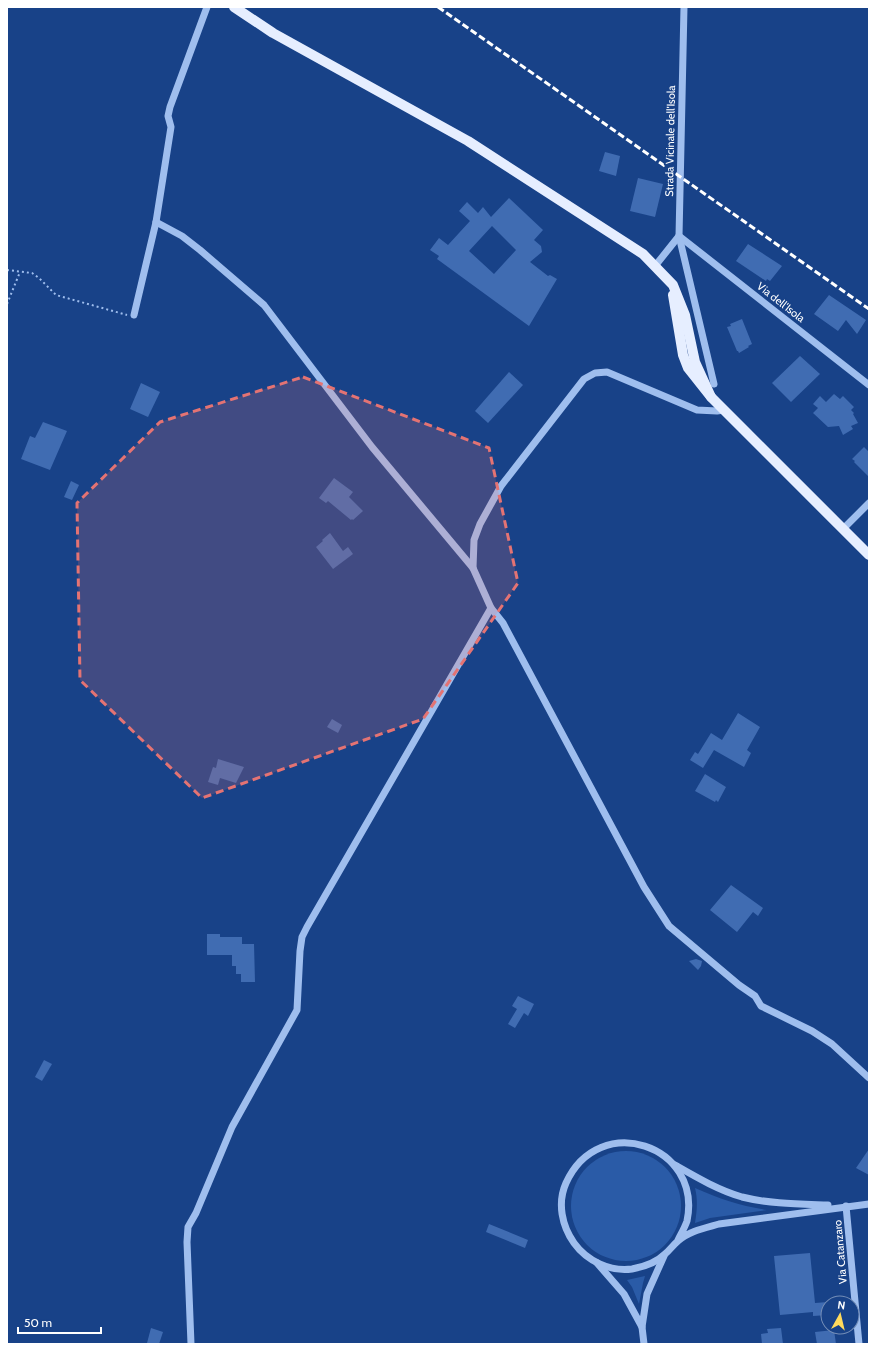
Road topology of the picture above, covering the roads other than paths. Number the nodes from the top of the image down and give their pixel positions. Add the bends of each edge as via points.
1 (207, 7) edge
2 (234, 7) edge
3 (684, 7) edge
4 (156, 222) junction
5 (679, 236) junction
6 (655, 266) junction
7 (134, 316) road end
8 (714, 384) dead end
9 (869, 385) edge
10 (724, 410) junction
11 (869, 503) edge
12 (843, 529) junction
13 (869, 555) edge
14 (473, 568) junction
15 (491, 608) junction
16 (869, 1078) edge
17 (673, 1164) junction
18 (869, 1204) edge
19 (846, 1206) junction
20 (678, 1240) junction
21 (664, 1256) junction
22 (597, 1263) junction
23 (642, 1327) junction
24 (191, 1344) edge
25 (644, 1344) edge
26 (859, 1344) edge

1 - 4 street via 170,107 168,116 171,127
2 - 6 main road via 273,33 468,141 644,254
3 - 5 street, Strada Vicinale dell'Isola
4 - 7 street
4 - 14 street via 182,236 264,305 372,447
5 - 6 street
5 - 8 street, Strada Vicinale dell'Isola
5 - 9 street, Via dell'Isola
6 - 10 main road via 673,285 685,315 695,362 711,397
10 - 12 main road
10 - 14 street via 697,410 607,372 595,373 584,379 501,486 476,534
11 - 12 street
12 - 13 main road
14 - 15 street
15 - 16 street via 503,623 644,887 669,926 755,996 761,1006 812,1031 832,1044
15 - 24 street via 302,937 296,1010 232,1127 188,1227
17 - 19 street via 708,1184 741,1197 779,1203
17 - 20 street via 684,1181 688,1201 686,1222
17 - 22 street via 655,1150 638,1144 620,1142 602,1146 586,1155 572,1171 563,1190 561,1212 567,1233 580,1251
18 - 19 street
19 - 20 street via 719,1224 698,1230
19 - 26 street, Via Catanzaro
20 - 21 street
21 - 22 street via 632,1269 614,1268
21 - 23 street via 647,1294
22 - 23 street via 624,1294
23 - 25 street

